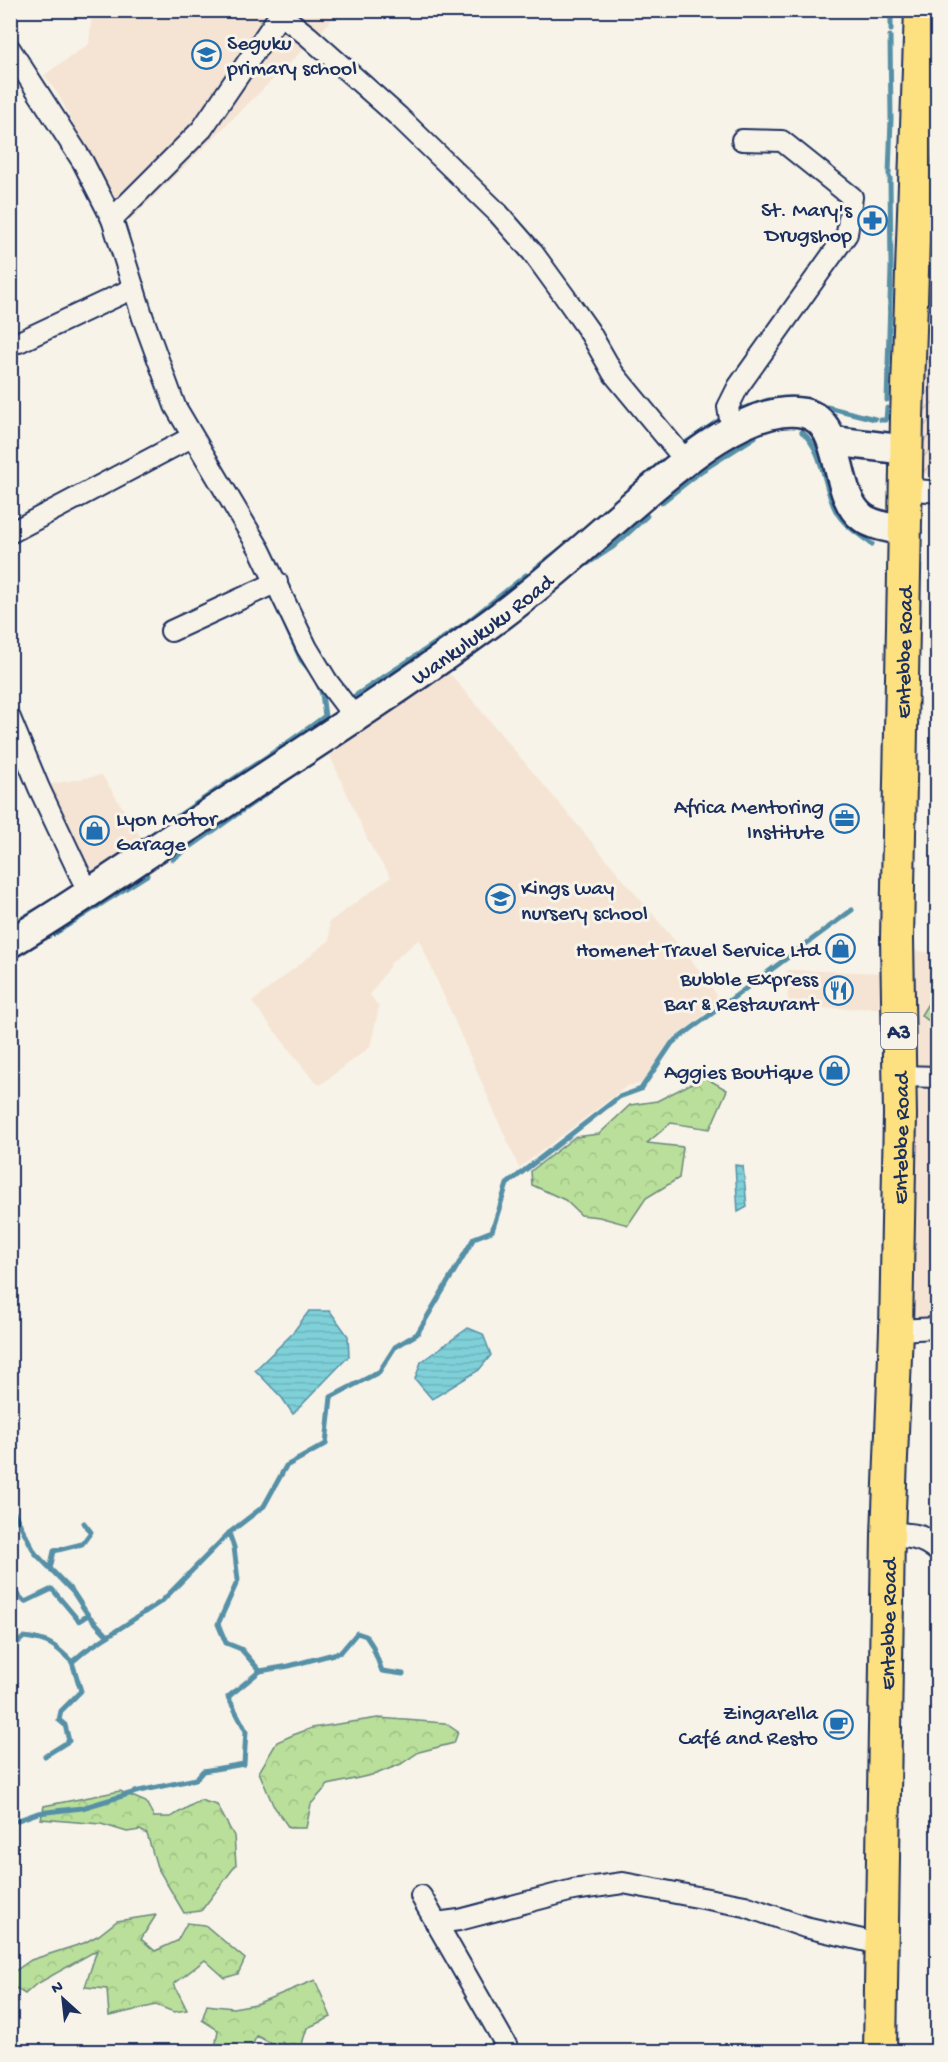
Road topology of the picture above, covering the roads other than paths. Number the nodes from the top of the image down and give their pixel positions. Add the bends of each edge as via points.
1 (921, 10) edge
2 (281, 12) edge
3 (12, 55) edge
4 (742, 140) dead end
5 (112, 219) junction
6 (134, 288) junction
7 (19, 342) dead end
8 (732, 431) junction
9 (192, 437) junction
10 (834, 448) junction
11 (907, 450) junction
12 (685, 460) junction
13 (922, 490) edge
14 (906, 531) junction
15 (10, 533) edge
16 (277, 582) junction
17 (171, 631) dead end
18 (10, 718) edge
19 (355, 718) junction
20 (89, 894) junction
21 (10, 942) edge
22 (901, 1076) junction
23 (938, 1077) edge
24 (938, 1328) edge
25 (896, 1330) junction
26 (888, 1535) junction
27 (938, 1549) edge
28 (422, 1896) dead end
29 (436, 1923) junction
30 (880, 1944) junction
31 (510, 2052) edge
32 (880, 2052) edge

1 - 11 main road, Entebbe Road / A3
2 - 5 street via 202,129
2 - 12 street via 399,117 498,213 565,297 618,380
3 - 5 street via 82,162
4 - 8 street via 782,141 852,197 847,234 738,387 728,407
5 - 6 street
6 - 7 street
6 - 9 street via 175,406
8 - 10 main road, Wankulukuku Road via 770,416 807,413 823,425
8 - 12 main road, Wankulukuku Road
9 - 15 street
9 - 16 street
10 - 11 main road
10 - 14 main road, Wankulukuku Road via 847,498 860,516
11 - 13 main road, Entebbe Road / A3
12 - 19 main road, Wankulukuku Road via 505,612
13 - 14 main road, Entebbe Road / A3
14 - 22 main road, Entebbe Road / A3 via 897,939
16 - 17 street
16 - 19 street via 307,648
18 - 20 street
19 - 20 main road, Wankulukuku Road
20 - 21 main road, Wankulukuku Road
22 - 23 street
22 - 25 main road, Entebbe Road / A3
24 - 25 street
25 - 26 main road, Entebbe Road / A3
26 - 27 street via 914,1535
26 - 30 main road, Entebbe Road / A3
28 - 29 street
29 - 30 street via 573,1890 623,1883 745,1906 805,1927
29 - 31 street
30 - 32 main road, Entebbe Road / A3

